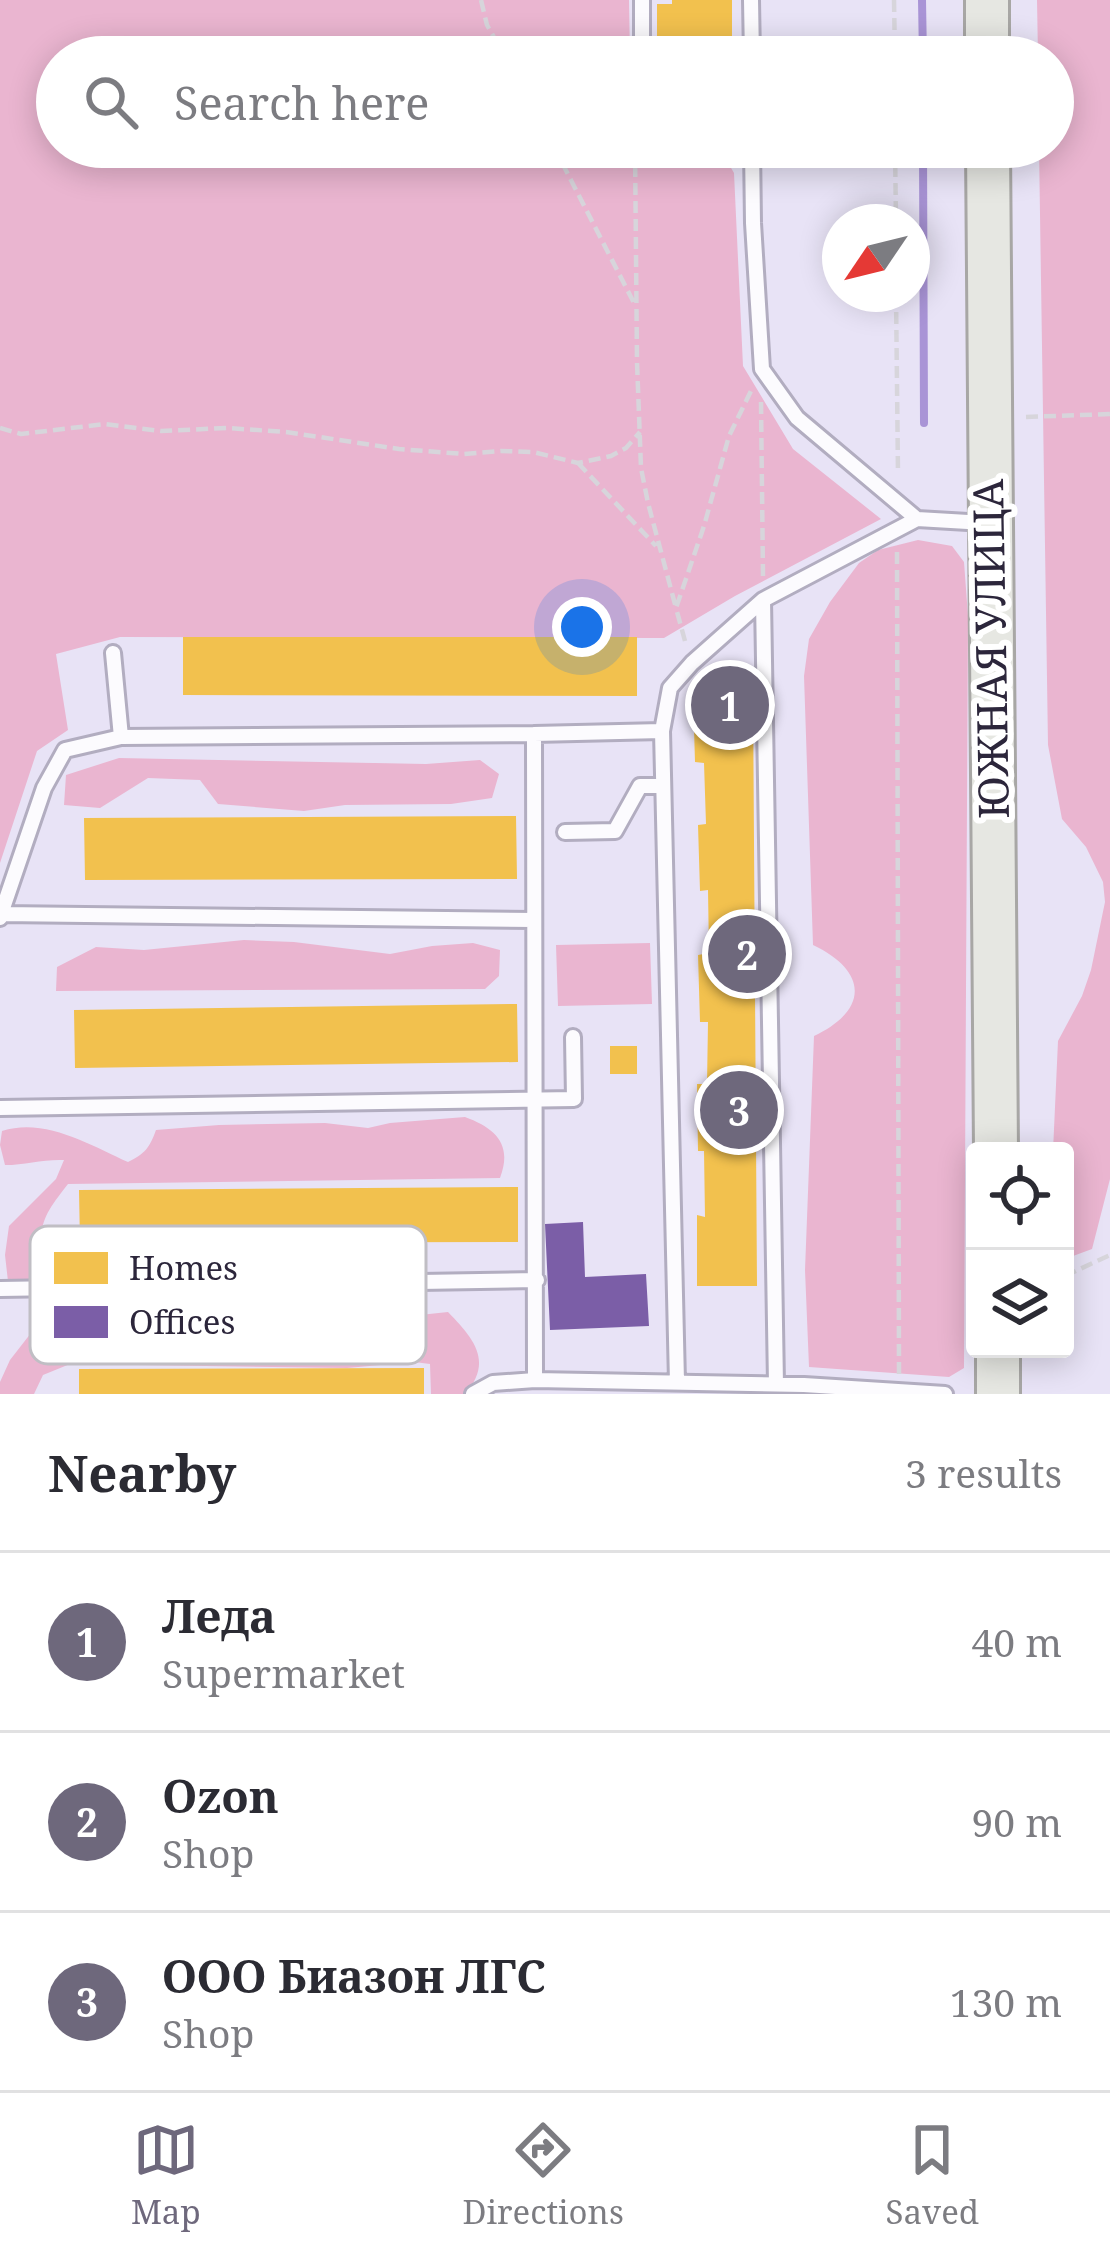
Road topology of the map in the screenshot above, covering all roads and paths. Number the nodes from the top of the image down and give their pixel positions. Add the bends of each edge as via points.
1 (481, 0) edge
2 (642, 0) edge
3 (751, 0) edge
4 (894, 0) edge
5 (987, 0) edge
6 (493, 36) edge
7 (642, 36) edge
8 (752, 36) edge
9 (895, 36) edge
10 (987, 36) edge
11 (565, 168) edge
12 (635, 168) edge
13 (752, 168) edge
14 (895, 168) edge
15 (988, 168) edge
16 (896, 204) edge
17 (636, 308) junction
18 (896, 312) edge
19 (762, 369) junction
20 (1110, 414) edge
21 (989, 419) junction
22 (0, 428) edge
23 (640, 432) junction
24 (578, 463) junction
25 (898, 501) junction
26 (917, 519) junction
27 (990, 524) junction
28 (896, 528) junction
29 (660, 550) junction
30 (764, 600) junction
31 (676, 608) junction
32 (113, 653) dead end
33 (692, 663) junction
34 (662, 731) junction
35 (533, 734) junction
36 (121, 737) junction
37 (663, 786) junction
38 (565, 832) dead end
39 (0, 916) edge
40 (533, 920) junction
41 (574, 1037) dead end
42 (536, 1099) junction
43 (0, 1108) edge
44 (996, 1142) edge
45 (1110, 1255) edge
46 (1074, 1272) edge
47 (536, 1280) junction
48 (426, 1282) edge
49 (0, 1288) edge
50 (30, 1288) edge
51 (998, 1358) edge
52 (535, 1380) junction
53 (677, 1382) junction
54 (776, 1384) junction
55 (899, 1390) junction
56 (473, 1394) edge
57 (945, 1394) edge
58 (998, 1394) edge

1 - 6 path
2 - 7 lane
3 - 8 lane
4 - 9 path
5 - 10 main road
11 - 17 path
12 - 17 path
13 - 19 lane
14 - 16 path
15 - 21 main road, ЮЖНАЯ УЛИЦА
17 - 23 path
18 - 25 path
19 - 25 lane via 797,418
19 - 30 path
19 - 31 path via 729,436
20 - 21 path
21 - 27 main road, ЮЖНАЯ УЛИЦА
22 - 24 path via 227,428 421,451 533,452
23 - 24 path via 626,448
23 - 29 path
24 - 29 path
25 - 26 lane
26 - 27 lane
26 - 28 lane
27 - 44 main road, ЮЖНАЯ УЛИЦА
28 - 30 lane
28 - 55 path
29 - 31 path
30 - 33 lane
30 - 54 lane
31 - 33 path
32 - 36 lane
33 - 34 lane via 670,688
34 - 35 lane
34 - 37 lane
35 - 36 lane
35 - 40 lane
36 - 39 lane via 65,750
37 - 38 lane via 640,786 615,831
37 - 53 lane
39 - 40 lane
40 - 42 lane
41 - 42 lane via 574,1099
42 - 43 lane
42 - 47 lane
45 - 46 path
47 - 48 lane
47 - 52 lane
49 - 50 lane
51 - 58 main road
52 - 53 lane
52 - 56 lane via 493,1383
53 - 54 lane
54 - 55 lane
55 - 57 lane

